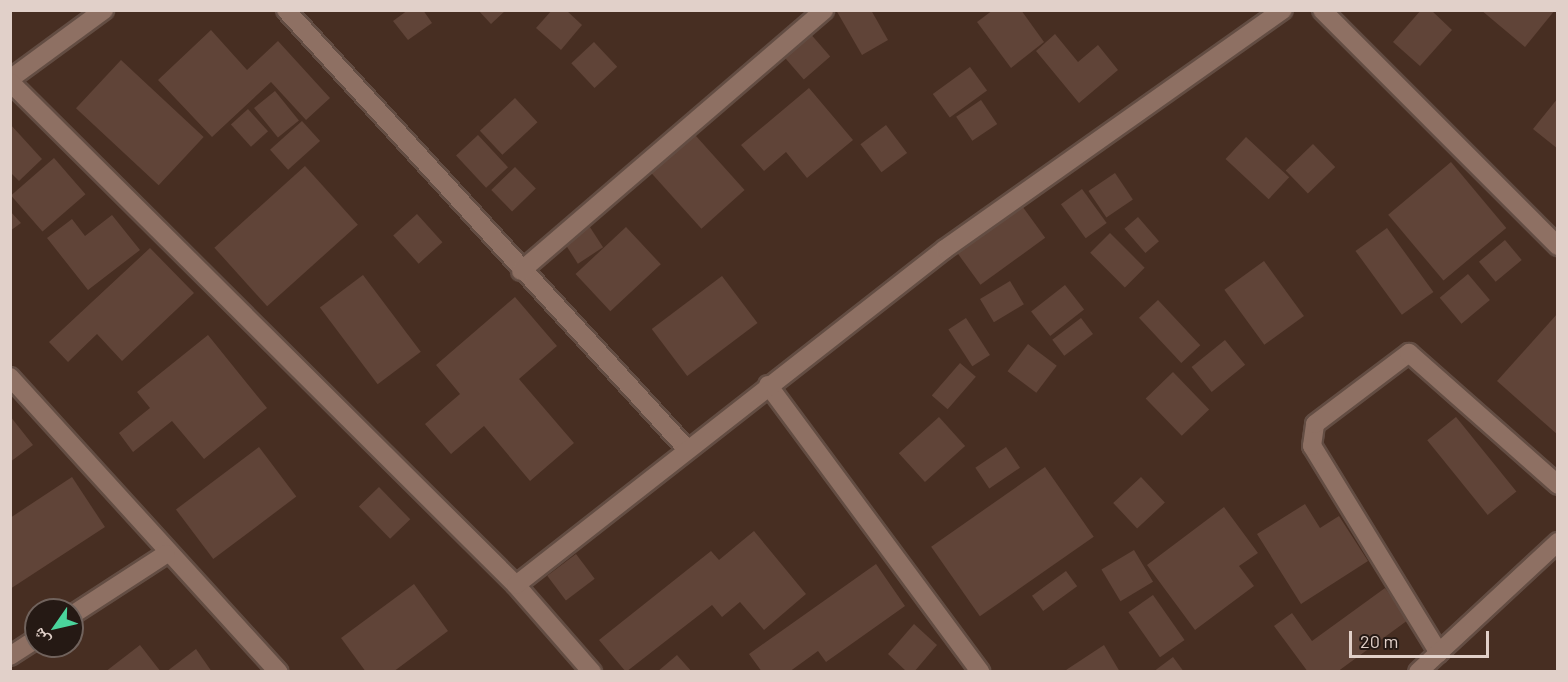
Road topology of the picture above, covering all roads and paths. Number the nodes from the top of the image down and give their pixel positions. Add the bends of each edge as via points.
1 (104, 10) edge
2 (286, 10) edge
3 (824, 10) edge
4 (1283, 10) edge
5 (1322, 10) edge
6 (10, 81) edge
7 (1557, 246) edge
8 (521, 271) junction
9 (10, 377) edge
10 (768, 385) junction
11 (687, 449) junction
12 (1557, 485) edge
13 (1557, 542) edge
14 (166, 554) junction
15 (516, 585) junction
16 (84, 607) edge
17 (24, 647) edge
18 (1439, 653) junction
19 (10, 656) edge
20 (278, 672) edge
21 (592, 672) edge
22 (981, 672) edge
23 (1418, 672) edge

1 - 6 street
2 - 8 street
3 - 8 street
4 - 10 street via 1062,163
5 - 7 street
6 - 15 street
8 - 11 street
9 - 14 street
10 - 11 street
10 - 22 street
11 - 15 street
12 - 18 street via 1409,353 1315,424 1312,446
13 - 18 street
14 - 16 street
14 - 20 street
15 - 21 street
17 - 19 street
18 - 23 street

